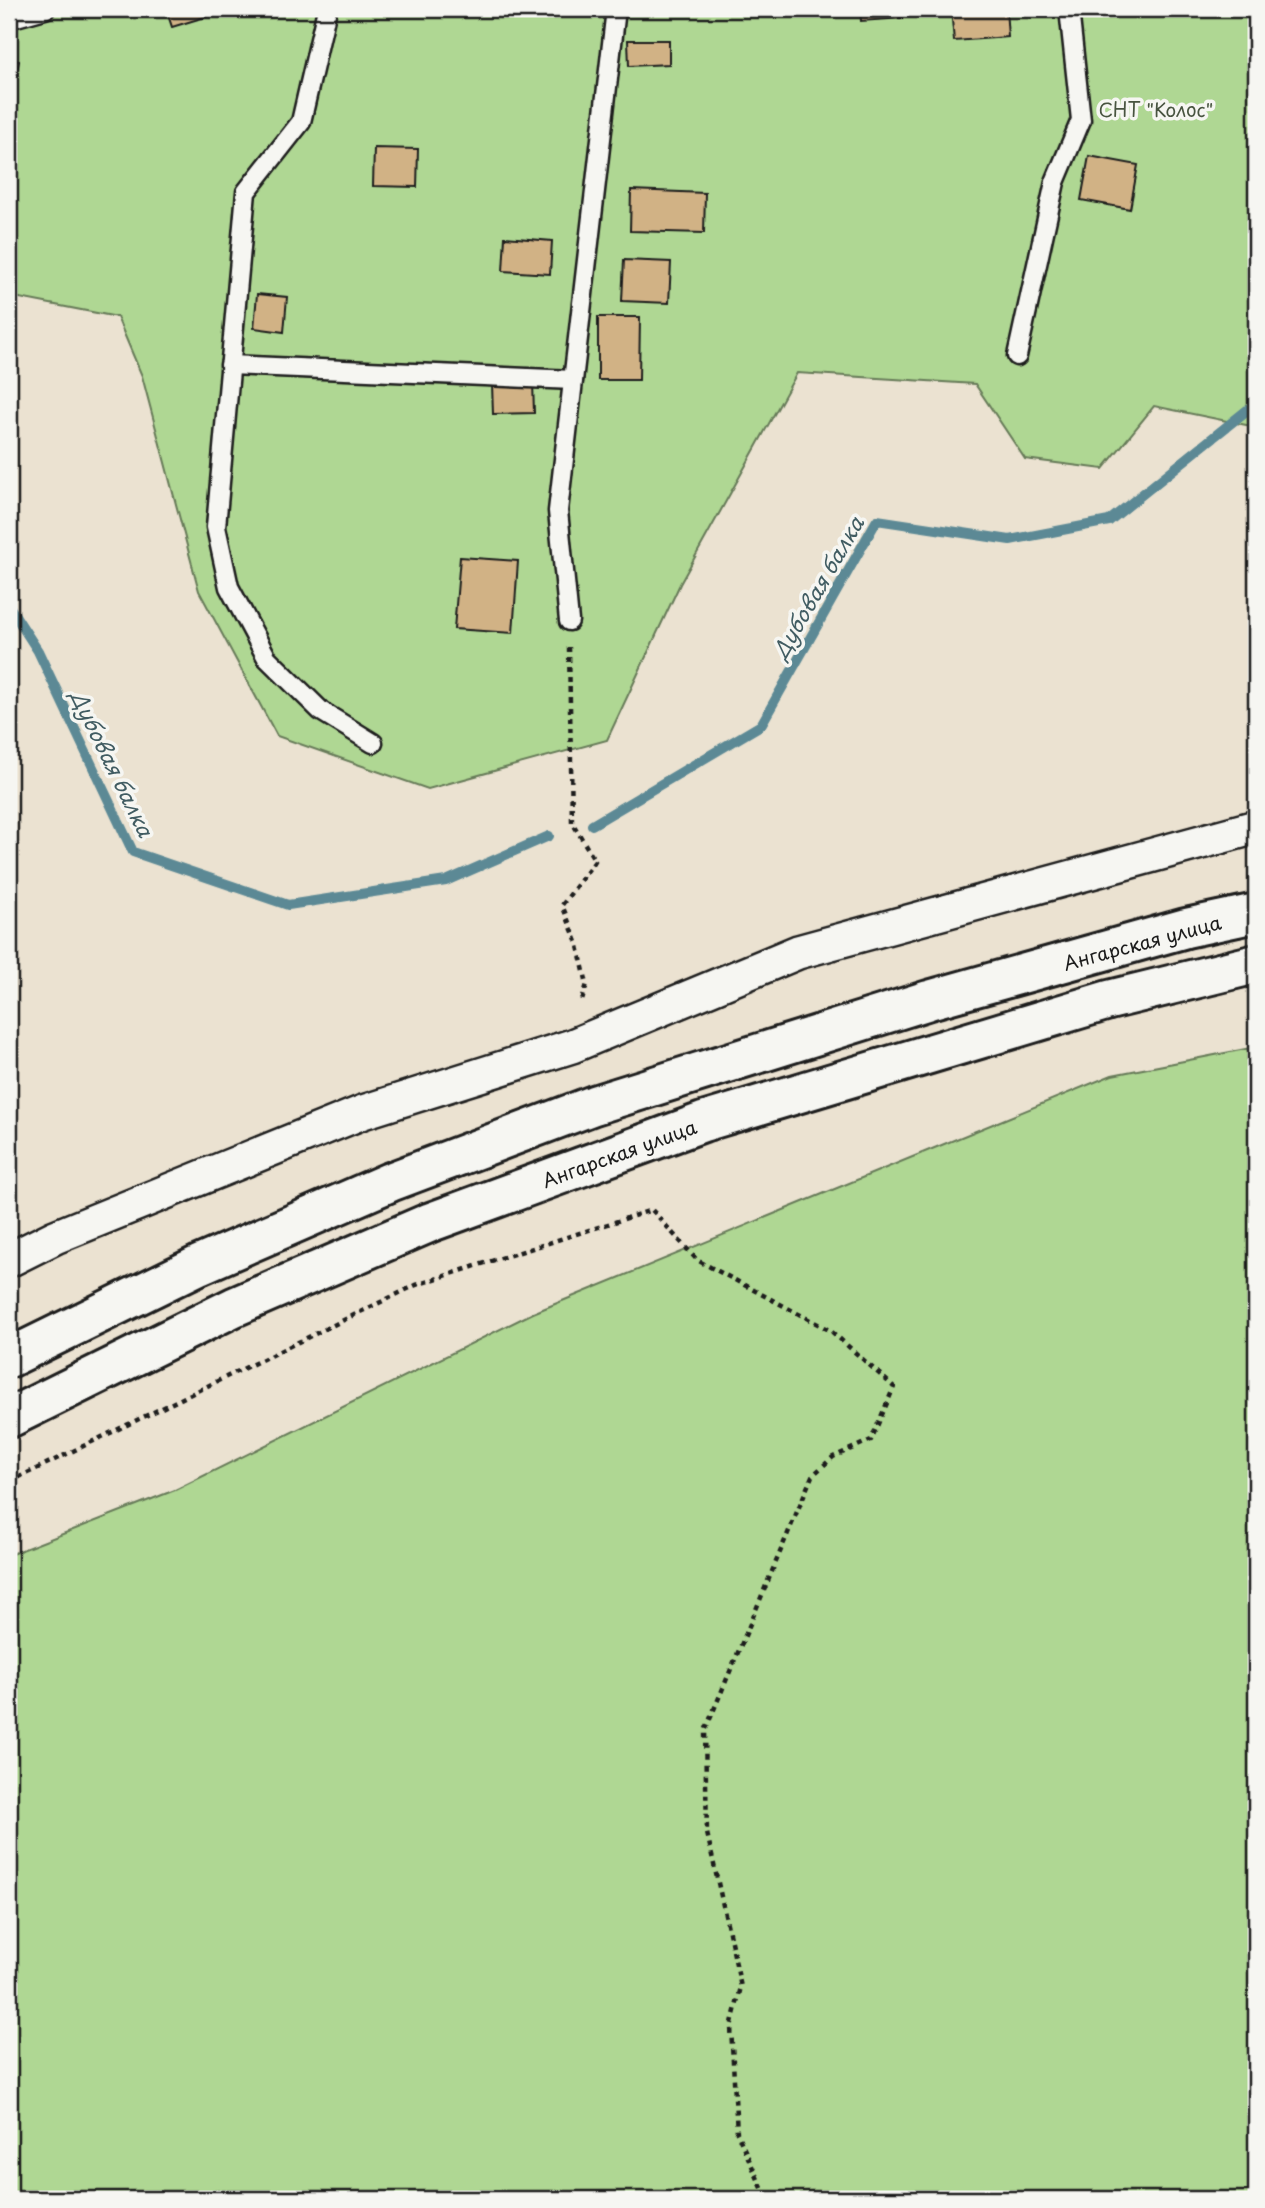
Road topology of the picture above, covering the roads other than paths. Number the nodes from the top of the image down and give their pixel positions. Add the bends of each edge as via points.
1 (45, 9) edge
2 (327, 9) edge
3 (616, 9) edge
4 (1069, 9) edge
5 (9, 19) edge
6 (1017, 356) dead end
7 (230, 365) junction
8 (573, 380) junction
9 (569, 621) road end
10 (373, 743) dead end
11 (1256, 827) edge
12 (1256, 913) edge
13 (1256, 964) edge
14 (9, 1260) edge
15 (9, 1358) edge
16 (9, 1418) edge

1 - 5 lane
2 - 7 lane via 301,122 246,192
3 - 8 lane
4 - 6 lane via 1081,120 1055,182
7 - 8 lane
7 - 10 lane via 216,527 229,587 267,658 321,711
8 - 9 lane via 558,512
11 - 14 street via 798,952 572,1046 363,1112
12 - 15 main road, Ангарская улица via 1186,928 929,1000 594,1105 390,1182 199,1265
13 - 16 main road, Ангарская улица via 1109,1000 703,1122 431,1223 234,1307

